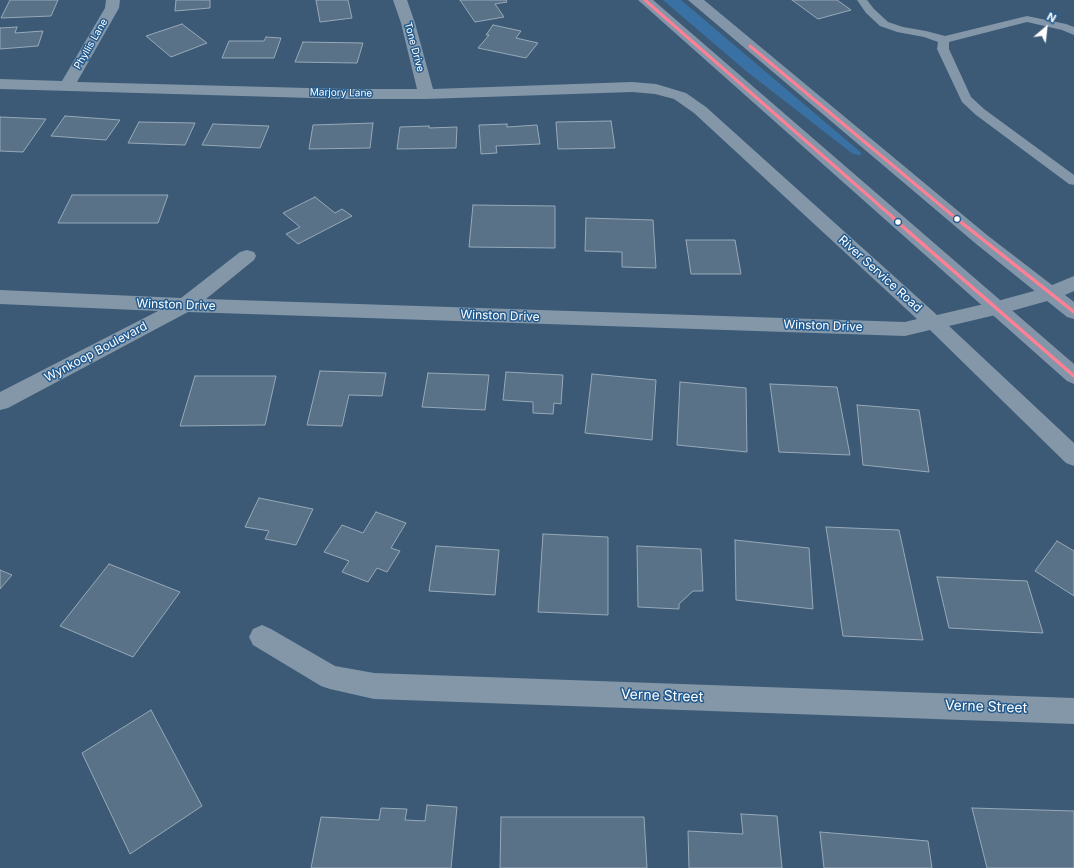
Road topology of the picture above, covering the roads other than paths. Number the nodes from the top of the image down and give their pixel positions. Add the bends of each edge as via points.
1 (113, 0) edge
2 (400, 0) edge
3 (645, 0) edge
4 (695, 0) edge
5 (862, 0) edge
6 (1074, 32) edge
7 (944, 40) junction
8 (0, 84) edge
9 (67, 86) junction
10 (426, 94) junction
11 (680, 96) joint
12 (1074, 181) edge
13 (247, 256) dead end
14 (1074, 283) edge
15 (1050, 293) junction
16 (0, 297) edge
17 (185, 305) junction
18 (997, 308) junction
19 (1074, 312) edge
20 (933, 322) junction
21 (1074, 376) edge
22 (0, 402) edge
23 (1074, 457) edge
24 (262, 637) dead end
25 (1074, 711) edge

1 - 9 street, Phyllis Lane via 112,8
2 - 10 street, Tone Drive
3 - 18 main road
4 - 15 main road via 981,240
5 - 7 lane via 884,24
6 - 7 lane via 1027,19
7 - 12 lane via 943,49 966,99
8 - 9 street, Marjory Lane
9 - 10 street, Marjory Lane
10 - 11 street, Marjory Lane via 632,87 656,89
11 - 20 street, River Service Road via 700,110
13 - 17 street, Wynkoop Boulevard
14 - 15 street, Winston Drive
15 - 18 street, Winston Drive
15 - 19 main road
16 - 17 street, Winston Drive
17 - 20 street, Winston Drive via 905,329
17 - 22 street, Wynkoop Boulevard
18 - 20 street, Winston Drive
18 - 21 main road
20 - 23 street, River Service Road
24 - 25 street, Verne Street via 330,677 374,686

